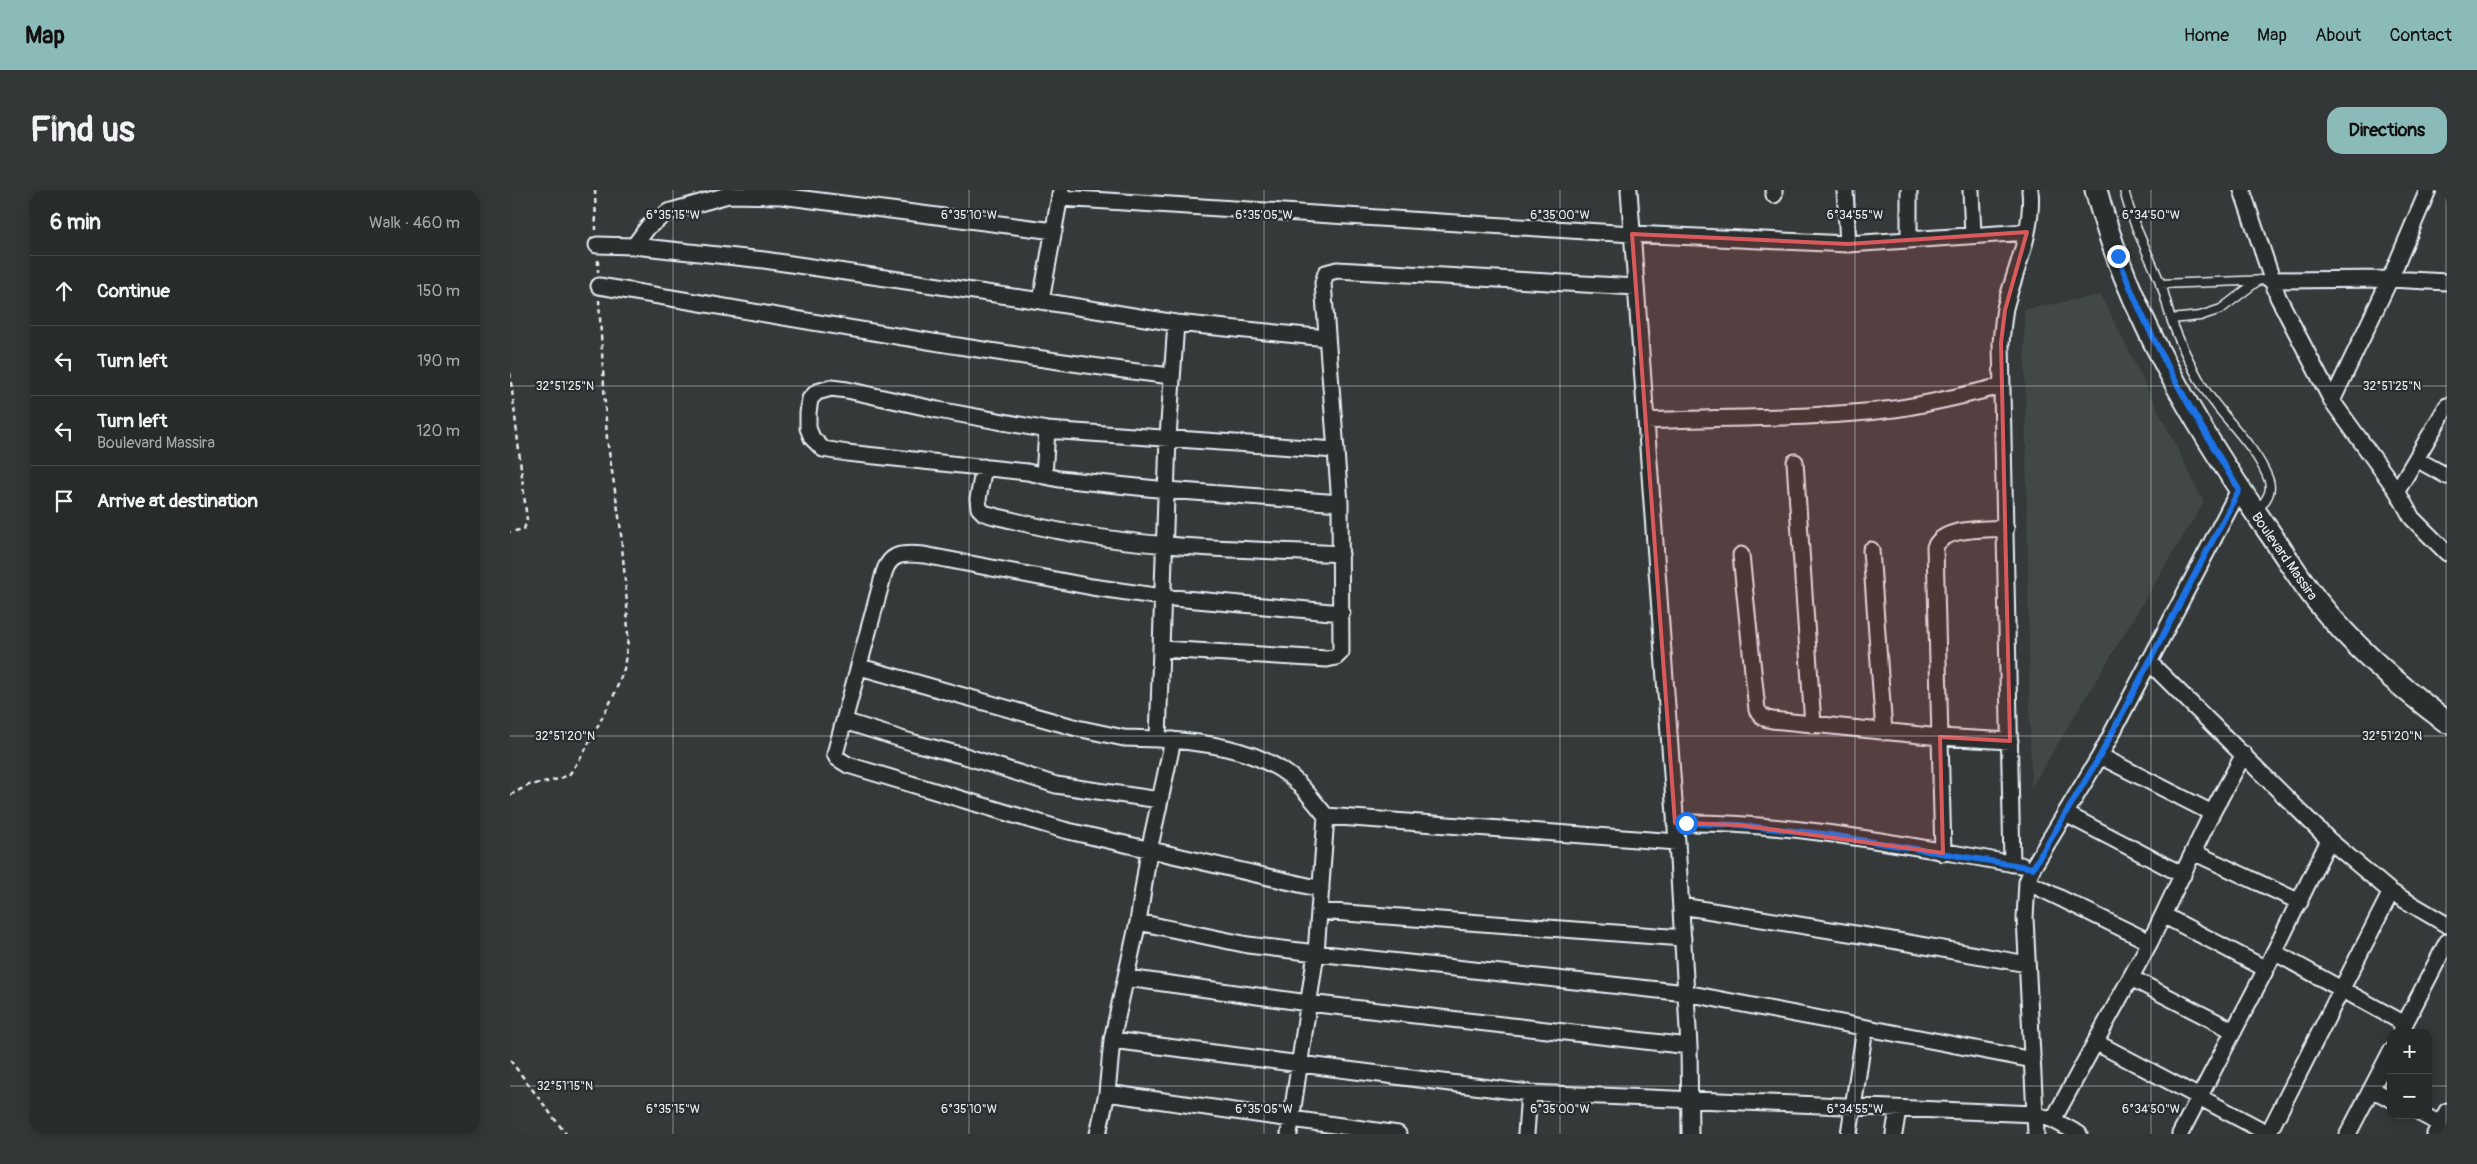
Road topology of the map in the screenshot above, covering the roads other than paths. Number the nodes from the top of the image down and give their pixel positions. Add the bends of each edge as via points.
1 (1629, 190) edge
2 (1845, 190) edge
3 (1909, 190) edge
4 (1971, 190) edge
5 (2030, 190) edge
6 (2096, 190) edge
7 (2124, 190) edge
8 (2242, 190) edge
9 (2428, 190) edge
10 (1060, 194) edge
11 (1054, 231) junction
12 (2026, 232) junction
13 (1632, 234) junction
14 (1972, 236) junction
15 (1909, 240) junction
16 (1848, 244) junction
17 (597, 245) road end
18 (634, 246) junction
19 (2390, 279) junction
20 (2265, 280) junction
21 (2447, 282) edge
22 (2160, 284) junction
23 (599, 286) road end
24 (1636, 287) junction
25 (1041, 300) junction
26 (2171, 319) junction
27 (1176, 324) junction
28 (1327, 338) junction
29 (1171, 376) junction
30 (2001, 386) junction
31 (2332, 401) junction
32 (2447, 406) edge
33 (1647, 420) junction
34 (1047, 430) junction
35 (1168, 437) junction
36 (1336, 450) junction
37 (2416, 459) junction
38 (1795, 462) dead end
39 (984, 467) junction
40 (1044, 476) junction
41 (2447, 476) edge
42 (1166, 490) junction
43 (2239, 490) junction
44 (2397, 491) junction
45 (1340, 503) junction
46 (2256, 513) junction
47 (2006, 528) junction
48 (1164, 544) junction
49 (1871, 550) dead end
50 (2447, 553) edge
51 (1341, 554) junction
52 (1741, 555) dead end
53 (1162, 597) junction
54 (1342, 613) junction
55 (1161, 649) junction
56 (2148, 661) junction
57 (860, 666) junction
58 (844, 721) junction
59 (2447, 722) edge
60 (1813, 725) junction
61 (1884, 732) junction
62 (1940, 737) junction
63 (1165, 740) junction
64 (2010, 741) junction
65 (2244, 754) junction
66 (2100, 756) junction
67 (1160, 800) junction
68 (2212, 813) junction
69 (2066, 814) junction
70 (1326, 816) junction
71 (1676, 823) junction
72 (2329, 840) junction
73 (1677, 842) junction
74 (1149, 851) junction
75 (2193, 852) junction
76 (1942, 853) junction
77 (2012, 864) junction
78 (2030, 875) junction
79 (2183, 875) junction
80 (1321, 889) junction
81 (2391, 892) junction
82 (2300, 902) junction
83 (1681, 906) junction
84 (1319, 911) junction
85 (2162, 915) junction
86 (1138, 922) junction
87 (2447, 925) edge
88 (1683, 938) junction
89 (2150, 942) junction
90 (2447, 942) edge
91 (2274, 952) junction
92 (1316, 953) junction
93 (2027, 964) junction
94 (2266, 969) junction
95 (1126, 978) junction
96 (2131, 978) junction
97 (2340, 988) junction
98 (1686, 993) junction
99 (1308, 1003) junction
100 (1865, 1028) junction
101 (2402, 1028) edge
102 (2234, 1031) junction
103 (1112, 1040) junction
104 (2097, 1043) junction
105 (1689, 1046) junction
106 (2387, 1059) edge
107 (2033, 1060) junction
108 (1300, 1063) junction
109 (2371, 1089) junction
110 (1106, 1093) junction
111 (1529, 1093) junction
112 (2387, 1097) edge
113 (2199, 1098) junction
114 (1690, 1101) junction
115 (1854, 1107) junction
116 (1898, 1109) junction
117 (2036, 1114) junction
118 (2053, 1120) junction
119 (1290, 1127) edge
120 (1098, 1134) edge
121 (1398, 1134) edge
122 (1526, 1134) edge
123 (1690, 1134) edge
124 (1848, 1134) edge
125 (1894, 1134) edge
126 (2036, 1134) edge
127 (2079, 1134) edge
128 (2180, 1134) edge
129 (2269, 1134) edge
130 (2348, 1134) edge

1 - 13 street
2 - 16 street
3 - 15 street
4 - 14 street
5 - 12 street
6 - 43 main road, Boulevard Massira via 2132,294 2180,390
7 - 22 lane via 2136,231
8 - 20 street
9 - 19 street
10 - 11 street
10 - 13 street
11 - 18 street via 781,196 728,195 668,212 648,227
11 - 25 street
12 - 14 street
12 - 30 street via 2005,310
13 - 16 street
13 - 24 street
14 - 15 street
15 - 16 street
17 - 18 street
18 - 25 street via 764,260
19 - 20 street
19 - 21 street
19 - 31 street
20 - 22 lane
20 - 26 lane via 2221,309 2200,316
20 - 31 street
22 - 26 lane
23 - 29 street via 937,343
24 - 28 street via 1336,270 1326,273 1323,283
24 - 33 street
25 - 27 street
26 - 46 lane via 2202,384 2253,452 2268,478 2271,487 2268,496
27 - 28 street
27 - 29 street
28 - 36 street
29 - 35 street
30 - 33 street via 1894,409
30 - 47 street
31 - 44 street
32 - 37 street
33 - 71 street
34 - 35 street
34 - 39 street via 847,390 831,388 817,392 810,399 808,428 812,438 823,449
34 - 40 street
35 - 36 street
35 - 42 street
36 - 45 street
37 - 41 street
37 - 44 street
38 - 60 street
39 - 40 street
39 - 48 street via 978,499 979,508 984,513 1071,534
40 - 42 street
42 - 45 street
42 - 48 street
43 - 46 main road, Boulevard Massira
43 - 56 street
44 - 50 street via 2412,518
45 - 51 street
46 - 59 main road, Boulevard Massira via 2318,602 2376,664
47 - 62 street via 1953,533 1937,542 1935,547
47 - 64 street
48 - 51 street
48 - 53 street
49 - 61 street
51 - 54 street
52 - 60 street via 1756,710 1764,718
53 - 54 street
53 - 55 street
53 - 57 street via 906,553 893,556 886,563
54 - 55 street via 1341,652 1326,660
55 - 63 street
56 - 65 street
56 - 66 street
57 - 58 street
57 - 63 street via 1077,728 1124,738
58 - 67 street via 1056,784
58 - 74 street via 835,754 848,765 1064,830
60 - 61 street
61 - 62 street
62 - 64 street
62 - 76 street
63 - 67 street
63 - 70 street via 1226,748 1257,756 1291,776
64 - 77 street
65 - 68 street
65 - 72 street
66 - 68 street
66 - 69 street
67 - 74 street
68 - 75 street
69 - 78 street
69 - 79 street
70 - 73 street
70 - 80 street
71 - 73 street
71 - 76 street via 1739,825 1824,834
72 - 81 street
72 - 82 street
73 - 83 street
74 - 80 street
74 - 86 street
75 - 79 street
75 - 82 street
76 - 77 street
77 - 78 street
78 - 89 street
78 - 93 street via 2025,918
79 - 85 street
80 - 84 street
81 - 87 street
81 - 97 street
82 - 91 street
83 - 88 street
83 - 93 street
84 - 88 street
84 - 92 street
85 - 89 street
85 - 94 street
86 - 92 street via 1248,945
86 - 95 street
88 - 98 street
89 - 96 street
90 - 101 street
91 - 94 street
91 - 97 street
92 - 98 street
92 - 99 street
93 - 107 street
94 - 102 street
95 - 99 street
95 - 103 street
96 - 102 street
96 - 104 street
97 - 101 street
97 - 129 street
98 - 100 street
98 - 105 street
99 - 105 street
99 - 108 street
100 - 107 street
100 - 115 street
102 - 113 street
103 - 108 street
103 - 110 street
104 - 113 street
104 - 118 street
105 - 114 street
106 - 109 street
107 - 117 street
108 - 111 street
108 - 119 street
109 - 112 street
109 - 130 street
110 - 119 street
110 - 120 street
111 - 114 street
111 - 122 street
113 - 128 street
113 - 129 street
114 - 115 street
114 - 123 street
115 - 116 street
115 - 124 street
116 - 117 street
116 - 125 street
117 - 118 street
117 - 126 street
118 - 127 street
119 - 121 street

